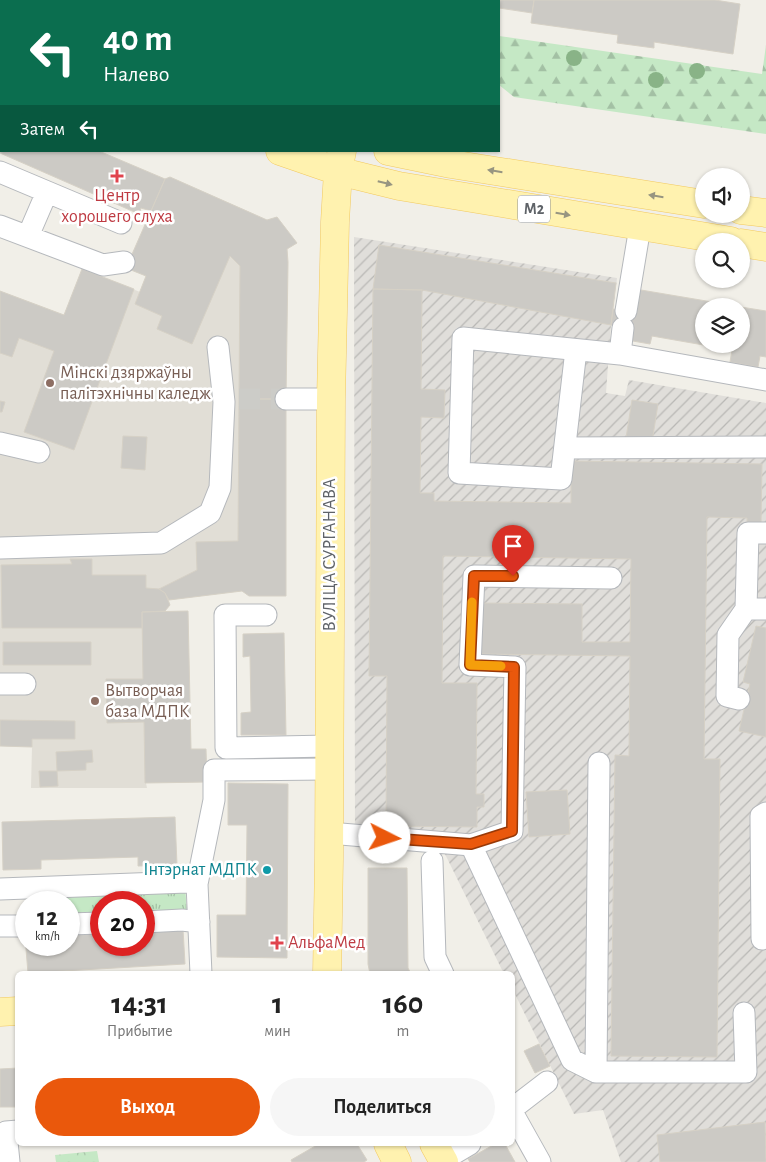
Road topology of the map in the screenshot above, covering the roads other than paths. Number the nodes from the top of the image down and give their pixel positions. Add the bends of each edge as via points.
1 (286, 152) edge
2 (393, 152) edge
3 (340, 161) edge
4 (0, 172) edge
5 (47, 192) junction
6 (695, 203) edge
7 (750, 211) edge
8 (766, 214) edge
9 (121, 223) dead end
10 (0, 226) edge
11 (640, 227) junction
12 (695, 235) edge
13 (28, 236) junction
14 (750, 244) edge
15 (766, 247) edge
16 (124, 262) dead end
17 (218, 347) dead end
18 (576, 350) junction
19 (620, 354) junction
20 (766, 380) edge
21 (286, 399) tunnel mouth
22 (331, 399) junction
23 (0, 443) edge
24 (766, 447) edge
25 (565, 448) junction
26 (39, 452) dead end
27 (766, 533) edge
28 (0, 548) edge
29 (611, 578) dead end
30 (756, 609) edge
31 (266, 615) dead end
32 (0, 684) edge
33 (25, 684) dead end
34 (739, 699) dead end
35 (328, 758) junction
36 (599, 763) dead end
37 (766, 813) edge
38 (329, 833) junction
39 (471, 844) junction
40 (432, 861) dead end
41 (187, 882) dead end
42 (0, 889) edge
43 (155, 921) edge
44 (199, 922) junction
45 (0, 926) edge
46 (15, 926) edge
47 (766, 938) edge
48 (331, 969) edge
49 (201, 971) edge
50 (442, 971) edge
51 (15, 1011) edge
52 (0, 1012) edge
53 (744, 1013) dead end
54 (596, 1072) junction
55 (547, 1082) dead end
56 (515, 1112) edge
57 (515, 1118) edge
58 (15, 1132) edge
59 (389, 1146) edge
60 (465, 1146) edge
61 (441, 1155) edge
62 (9, 1162) edge
63 (397, 1162) edge
64 (540, 1162) edge

1 - 3 main road, М2
6 -> 2 main road, М2
3 -> 11 main road, М2 via 399,186
3 - 22 main road, ВУЛІЦА СУРГАНАВА via 335,222
4 - 5 lane
5 - 9 lane
5 - 13 lane
7 - 8 main road
10 - 13 lane
11 - 12 main road, М2
11 - 19 lane
13 - 16 lane via 103,266
14 - 15 main road
17 - 28 lane via 231,400 220,488 210,513 161,543
18 - 19 lane
18 - 25 lane
18 - 25 lane via 463,338 459,473 561,479
19 - 20 lane
21 - 22 lane
22 - 35 main road, ВУЛІЦА СУРГАНАВА
23 - 26 lane
24 - 25 lane
27 - 30 lane via 748,533
29 - 39 lane via 474,576 470,665 514,667 512,831
30 - 34 lane via 728,635 727,696
31 - 35 lane via 225,615 226,748
32 - 33 lane
35 - 38 main road, ВУЛІЦА СУРГАНАВА
35 - 44 lane via 214,770 214,800 197,884
36 - 54 lane
37 - 47 lane via 761,816 762,938
38 - 39 lane
38 - 48 main road, ВУЛІЦА СУРГАНАВА
39 - 54 lane via 572,1060
40 - 50 lane via 435,957
41 - 42 lane
43 - 44 lane
44 - 49 lane
45 - 46 lane
51 - 52 main road
53 - 54 lane via 746,1072
55 - 56 lane
57 - 64 lane
58 - 62 lane via 6,1132
59 - 63 main road
60 - 61 lane

